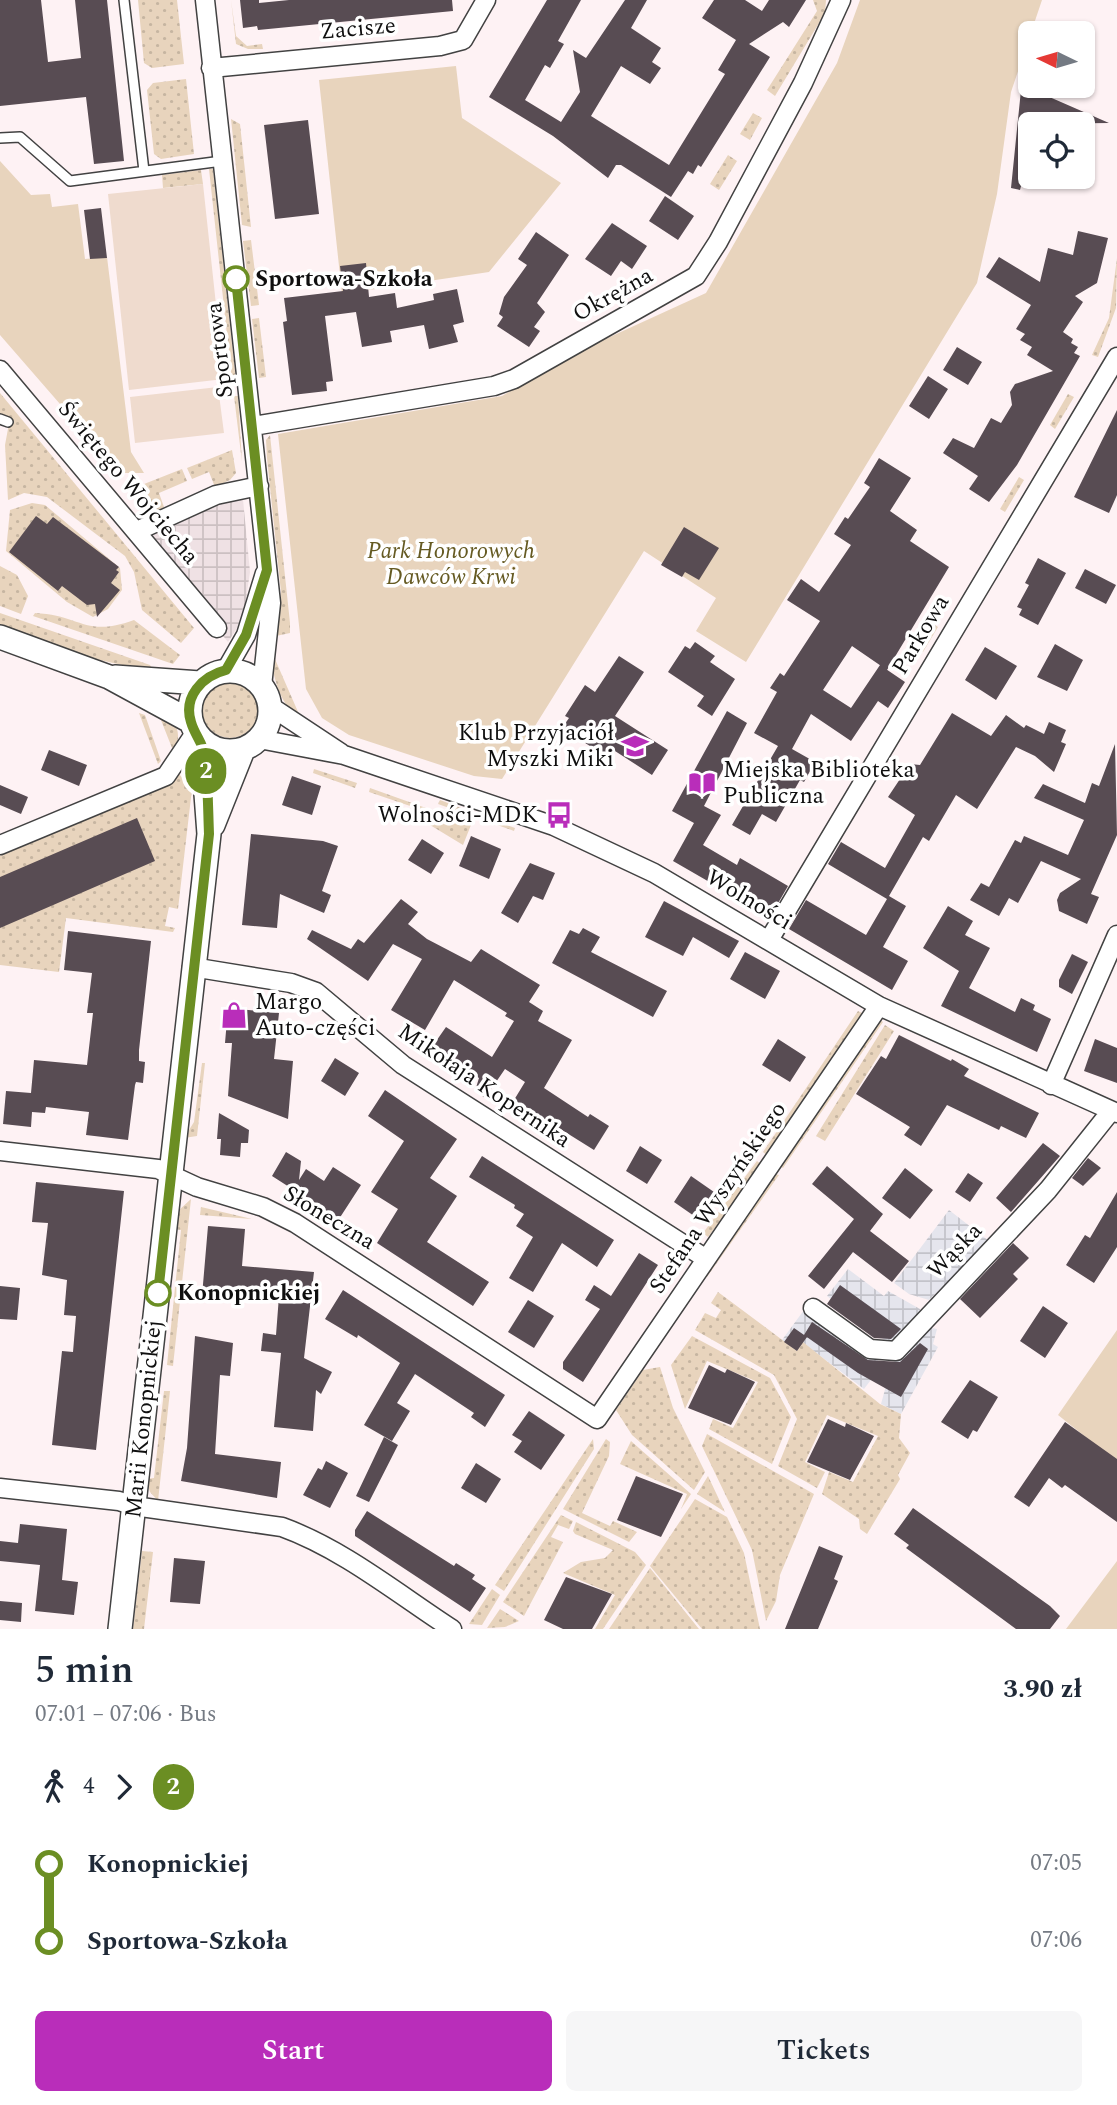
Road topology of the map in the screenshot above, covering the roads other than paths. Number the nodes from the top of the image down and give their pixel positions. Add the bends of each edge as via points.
1 (124, 0) edge
2 (205, 0) edge
3 (486, 0) edge
4 (841, 0) edge
5 (211, 68) junction
6 (0, 138) edge
7 (222, 161) junction
8 (144, 171) junction
9 (1117, 357) edge
10 (0, 370) edge
11 (253, 426) junction
12 (259, 486) junction
13 (137, 531) junction
14 (267, 570) junction
15 (216, 628) dead end
16 (0, 638) edge
17 (226, 670) junction
18 (109, 677) junction
19 (200, 683) junction
20 (266, 696) junction
21 (196, 732) junction
22 (251, 744) junction
23 (344, 755) junction
24 (209, 834) junction
25 (0, 845) edge
26 (1117, 935) edge
27 (769, 940) junction
28 (192, 967) junction
29 (879, 1006) junction
30 (1051, 1085) junction
31 (1114, 1112) edge
32 (0, 1151) edge
33 (170, 1176) junction
34 (705, 1258) junction
35 (813, 1308) dead end
36 (597, 1419) joint
37 (0, 1488) edge
38 (134, 1506) junction
39 (120, 1629) edge
40 (452, 1629) edge

1 - 8 lane
2 - 5 street, Sportowa
3 - 5 street, Zacisze via 463,40 440,46
4 - 11 street, Okrężna via 803,83 696,275 494,386
5 - 7 street, Sportowa
6 - 8 lane via 20,137 70,181
7 - 8 lane
7 - 11 street, Sportowa
9 - 27 street, Parkowa
10 - 13 street, Świętego Wojciecha
11 - 12 street, Sportowa
12 - 13 street via 216,495
12 - 14 street, Sportowa
13 - 15 street, Świętego Wojciecha
14 - 17 street via 246,635
14 - 20 street, Sportowa via 271,603
16 - 18 street
17 - 19 street
17 - 20 street via 246,674
18 - 19 street
18 - 21 street
19 - 21 street via 190,701
20 - 22 street via 266,730
20 - 23 street
21 - 22 street via 220,751
21 - 24 street
21 - 25 street via 166,776
22 - 23 street
22 - 24 street
23 - 27 street, Wolności via 554,827 653,873
24 - 28 street, Marii Konopnickiej
26 - 30 street
27 - 29 street, Wolności
28 - 33 street, Marii Konopnickiej
28 - 34 street, Mikołaja Kopernika via 291,983 316,992 403,1065
29 - 30 street, Wolności
29 - 34 street, Stefana Wyszyńskiego
30 - 31 street, Wolności
31 - 35 street, Wąska via 1048,1190 896,1351 870,1349
32 - 33 street, Słoneczna via 158,1169
33 - 36 street, Słoneczna via 263,1207 295,1223
33 - 38 street, Marii Konopnickiej
34 - 36 street, Stefana Wyszyńskiego
37 - 38 street
38 - 39 street, Marii Konopnickiej
38 - 40 street via 282,1528 305,1536

